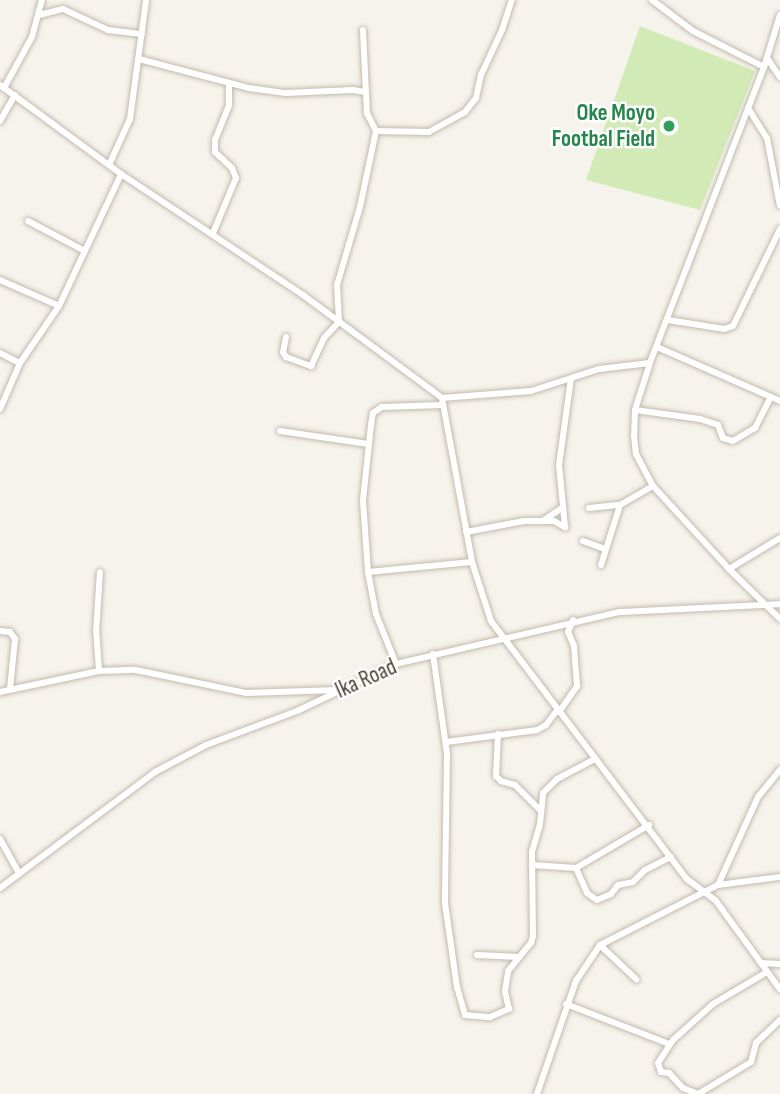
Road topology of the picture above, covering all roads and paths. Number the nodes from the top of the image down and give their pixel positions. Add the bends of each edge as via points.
1 (42, 0) edge
2 (138, 0) edge
3 (512, 0) edge
4 (652, 0) edge
5 (662, 0) edge
6 (146, 2) edge
7 (662, 9) junction
8 (39, 15) junction
9 (780, 15) edge
10 (363, 30) dead end
11 (142, 34) junction
12 (767, 58) junction
13 (139, 59) junction
14 (764, 67) junction
15 (780, 77) edge
16 (229, 83) junction
17 (2, 87) edge
18 (365, 92) junction
19 (15, 95) junction
20 (748, 108) junction
21 (0, 121) edge
22 (376, 131) junction
23 (109, 165) junction
24 (121, 174) junction
25 (777, 185) edge
26 (780, 206) edge
27 (27, 220) dead end
28 (780, 229) edge
29 (213, 233) junction
30 (85, 251) junction
31 (0, 280) edge
32 (59, 306) junction
33 (668, 320) junction
34 (339, 322) junction
35 (286, 337) dead end
36 (657, 348) junction
37 (0, 353) edge
38 (20, 363) junction
39 (650, 363) junction
40 (571, 379) junction
41 (770, 399) junction
42 (780, 401) edge
43 (442, 402) junction
44 (0, 409) edge
45 (635, 411) junction
46 (280, 431) dead end
47 (368, 444) junction
48 (653, 486) junction
49 (620, 505) junction
50 (563, 507) junction
51 (589, 508) dead end
52 (542, 521) junction
53 (466, 532) junction
54 (780, 538) edge
55 (583, 541) dead end
56 (605, 549) junction
57 (472, 562) junction
58 (601, 565) dead end
59 (729, 569) junction
60 (100, 572) dead end
61 (368, 572) junction
62 (766, 604) junction
63 (780, 604) edge
64 (780, 619) edge
65 (573, 620) junction
66 (0, 631) edge
67 (504, 638) junction
68 (433, 654) junction
69 (396, 664) junction
70 (99, 671) junction
71 (10, 689) junction
72 (340, 690) junction
73 (0, 692) edge
74 (559, 710) junction
75 (498, 734) junction
76 (446, 742) junction
77 (595, 760) junction
78 (780, 770) edge
79 (541, 811) junction
80 (649, 825) junction
81 (0, 839) edge
82 (671, 857) junction
83 (532, 865) junction
84 (576, 868) junction
85 (18, 872) junction
86 (780, 877) edge
87 (718, 885) junction
88 (0, 888) edge
89 (704, 892) junction
90 (600, 945) junction
91 (477, 955) dead end
92 (519, 957) junction
93 (761, 964) junction
94 (780, 964) edge
95 (767, 972) junction
96 (636, 978) dead end
97 (772, 979) junction
98 (780, 989) edge
99 (566, 1004) junction
100 (780, 1020) edge
101 (669, 1044) junction
102 (712, 1091) edge
103 (537, 1094) edge
104 (698, 1094) edge

1 - 8 street
2 - 6 street
3 - 22 street via 476,98 466,112 429,132
4 - 7 street
5 - 7 street
6 - 11 street
7 - 14 street via 693,31
8 - 11 street via 63,9 108,30
8 - 17 street via 32,37
9 - 12 street
10 - 18 street
11 - 13 street
12 - 14 street
12 - 15 street
13 - 16 street
13 - 23 street via 130,119
14 - 20 street
16 - 18 street via 286,93
16 - 29 street via 229,105 215,152 236,178
17 - 19 street
18 - 22 street via 367,113
19 - 21 street
19 - 23 street
20 - 25 street via 767,138
20 - 33 street
22 - 34 street via 337,285
23 - 24 street
24 - 29 street
24 - 30 street
25 - 26 street
27 - 30 street
28 - 33 street via 733,326 724,329
29 - 34 street
30 - 32 street
31 - 32 street
32 - 38 street
33 - 36 street
34 - 35 street via 324,338 311,366 286,357
34 - 43 street
36 - 39 street
36 - 41 street
37 - 38 street
38 - 44 street
39 - 40 street via 607,367
39 - 45 street
40 - 43 street via 531,391
40 - 50 street via 559,465
41 - 42 street
41 - 45 street via 755,428 733,440 723,438 718,425 700,419
43 - 47 street via 377,410
43 - 53 street
45 - 48 street via 636,454
46 - 47 street
47 - 61 street via 363,500
48 - 49 street
48 - 59 street
49 - 51 street
49 - 56 street
50 - 52 street
50 - 52 street via 565,527
52 - 53 street
53 - 57 street
54 - 59 street
55 - 56 street
56 - 58 street
57 - 61 street
57 - 67 street via 491,621
59 - 62 street
60 - 70 street
61 - 69 street via 376,614
62 - 63 street, Ika Road
62 - 64 street
62 - 65 street, Ika Road via 632,610
65 - 67 street, Ika Road
65 - 74 street via 569,632 577,686
66 - 71 street via 10,632 15,639
67 - 68 street, Ika Road
67 - 74 street
68 - 69 street, Ika Road
68 - 76 street
69 - 72 street, Ika Road
70 - 71 street
70 - 72 street via 154,673 246,693
71 - 73 street
72 - 85 street, Ika Road via 291,714 206,745 155,772
74 - 75 street via 541,728
74 - 77 street
75 - 76 street
75 - 79 street via 496,776 515,785
76 - 92 street via 443,885 457,987 466,1015 490,1017 509,1009 505,980
77 - 79 street via 549,786 543,793
77 - 80 street
78 - 87 street via 758,797
79 - 83 street
80 - 82 street
80 - 84 street
81 - 85 street
82 - 84 street via 597,900 587,892
82 - 89 street
83 - 84 street
83 - 92 street via 533,936
85 - 88 street, Ika Road
86 - 87 street
87 - 89 street
89 - 90 street
89 - 93 street via 716,901
90 - 96 street
90 - 99 street
91 - 92 street
93 - 94 street
93 - 95 street
94 - 97 street
95 - 97 street
95 - 101 street via 713,1004
97 - 98 street
99 - 101 street
99 - 103 street
100 - 102 street via 756,1043 751,1062
101 - 104 street via 658,1067
102 - 104 street

